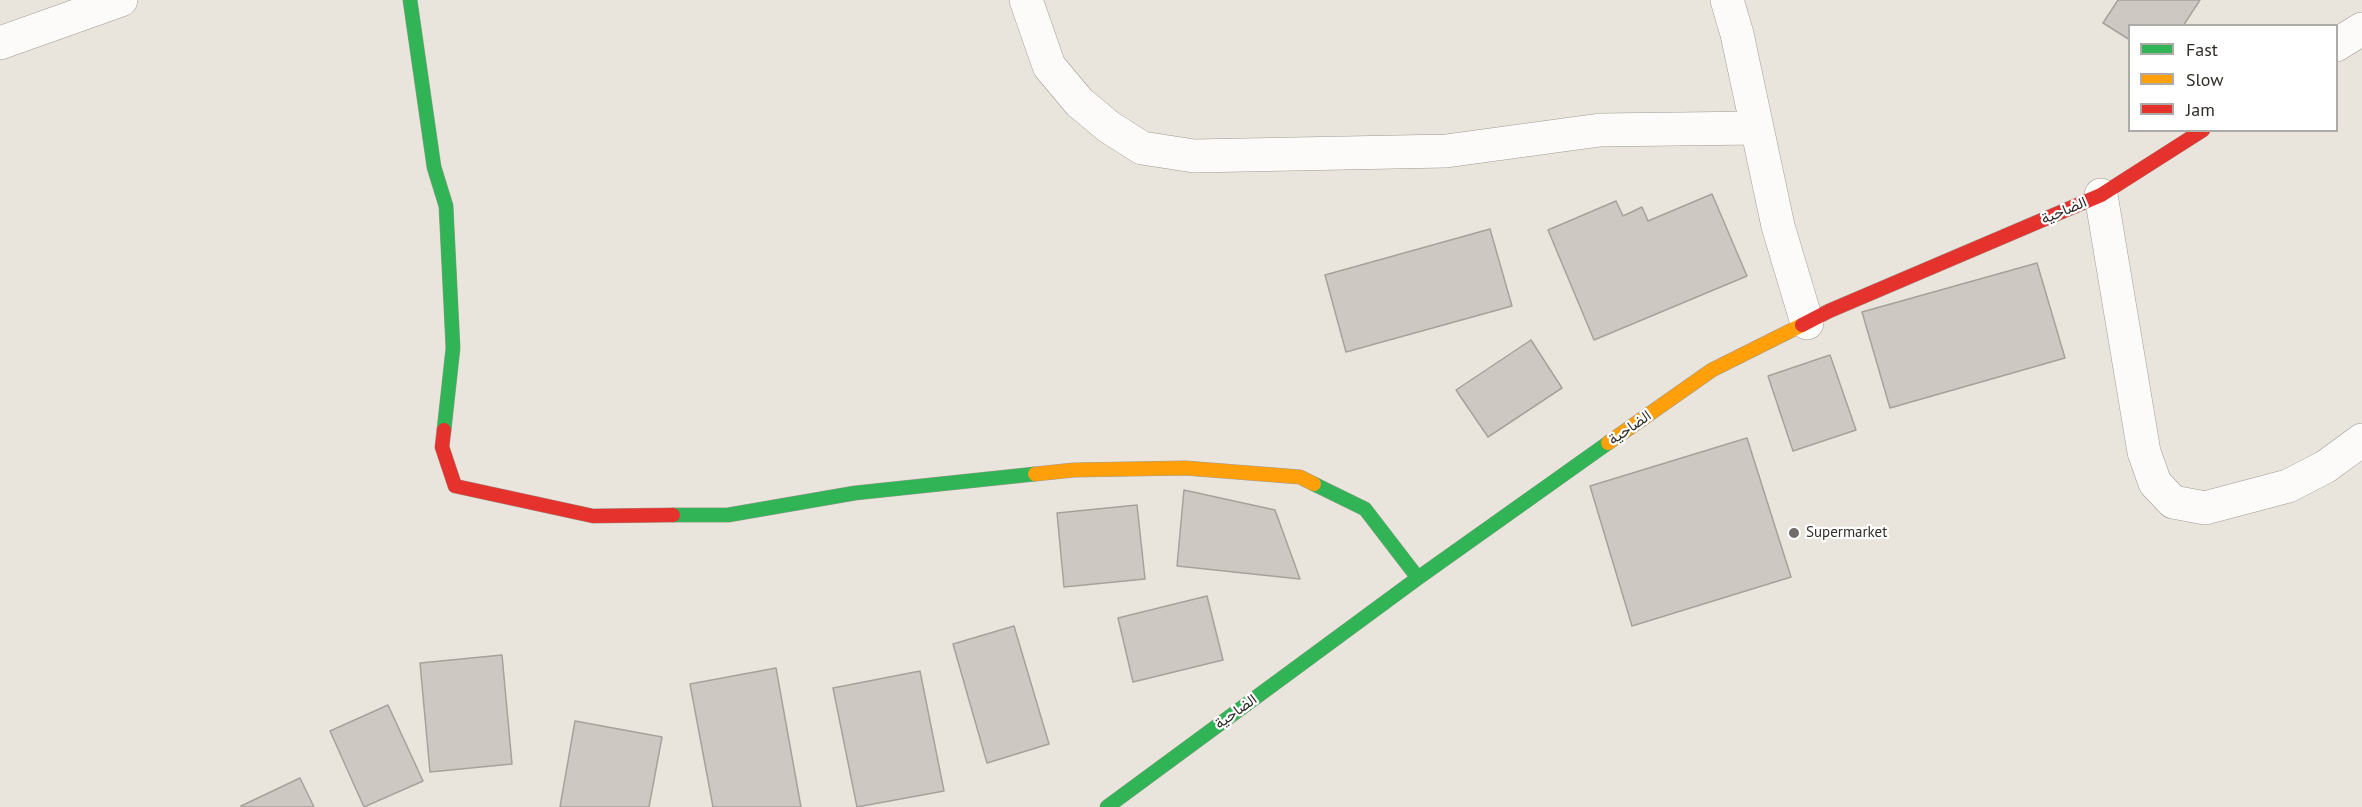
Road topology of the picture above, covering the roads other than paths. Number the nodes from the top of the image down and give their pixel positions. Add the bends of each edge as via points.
1 (121, 0) edge
2 (410, 0) edge
3 (1026, 0) edge
4 (1727, 0) edge
5 (2362, 29) edge
6 (0, 43) edge
7 (2338, 44) edge
8 (1757, 128) junction
9 (2200, 132) edge
10 (2101, 195) junction
11 (1807, 322) junction
12 (2362, 440) edge
13 (1418, 578) junction
14 (1107, 807) edge

1 - 6 street
2 - 13 street via 434,167 446,206 453,348 442,447 455,486 593,516 717,515 855,493 1074,470 1185,468 1300,477 1365,509
3 - 8 street via 1049,66 1078,102 1142,148 1194,156 1446,151 1599,130
4 - 8 street
5 - 7 street
8 - 11 street via 1778,226
9 - 10 street, الضاحية
10 - 11 street, الضاحية
10 - 12 street via 2144,452 2155,483 2173,502 2205,508 2288,486 2325,467
11 - 13 street, الضاحية via 1712,370
13 - 14 street, الضاحية

